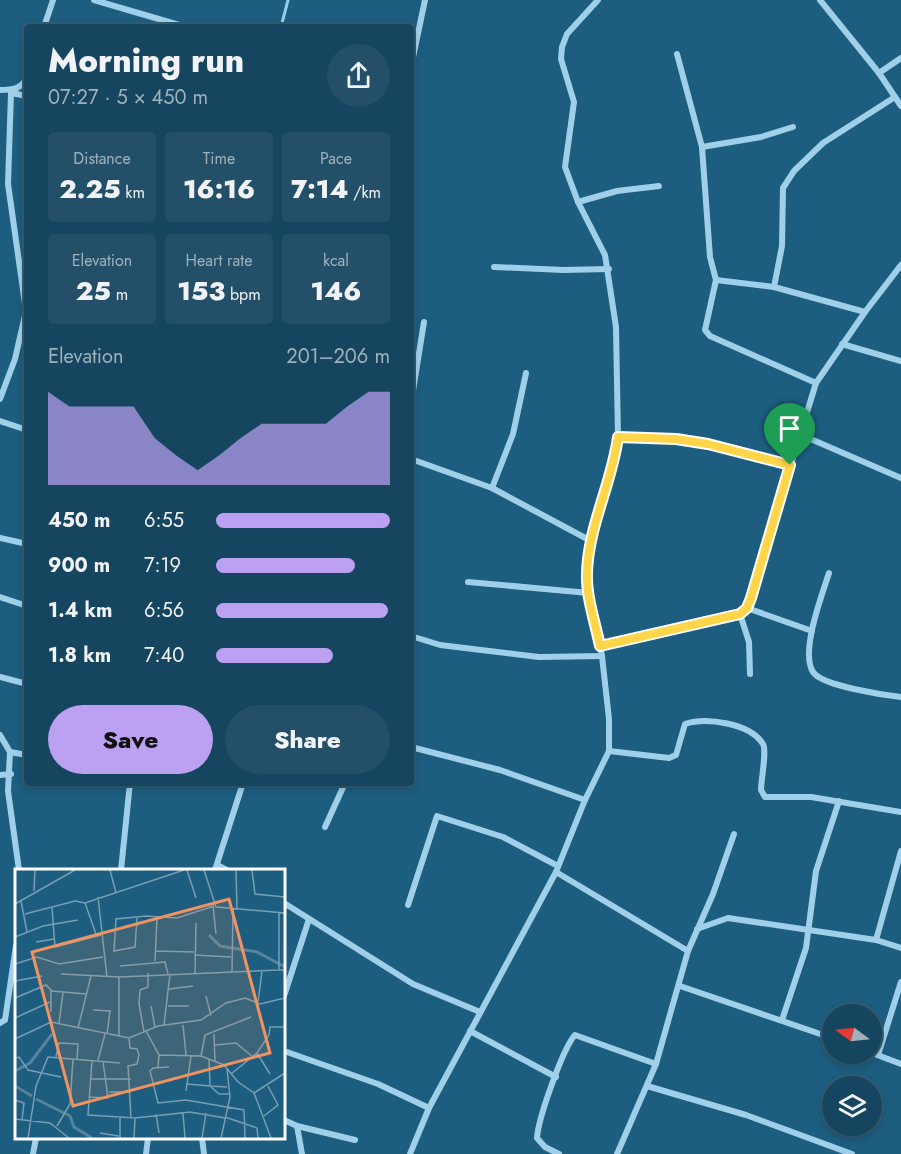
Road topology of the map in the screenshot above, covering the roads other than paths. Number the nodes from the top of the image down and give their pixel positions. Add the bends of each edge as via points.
1 (53, 0) edge
2 (94, 0) edge
3 (425, 0) edge
4 (598, 0) edge
5 (820, 0) edge
6 (45, 24) edge
7 (176, 24) edge
8 (414, 53) edge
9 (677, 54) dead end
10 (901, 58) edge
11 (879, 73) junction
12 (24, 84) edge
13 (0, 90) edge
14 (14, 91) junction
15 (24, 95) edge
16 (896, 97) junction
17 (901, 106) edge
18 (794, 127) dead end
19 (702, 147) junction
20 (659, 186) dead end
21 (578, 202) junction
22 (901, 265) edge
23 (494, 267) dead end
24 (609, 269) junction
25 (716, 280) junction
26 (774, 287) junction
27 (24, 297) edge
28 (865, 312) junction
29 (24, 320) edge
30 (424, 322) dead end
31 (842, 344) junction
32 (901, 361) edge
33 (526, 373) dead end
34 (816, 383) junction
35 (414, 384) edge
36 (0, 399) edge
37 (0, 421) edge
38 (24, 429) edge
39 (799, 434) junction
40 (618, 437) junction
41 (414, 460) edge
42 (790, 465) junction
43 (901, 478) edge
44 (492, 489) junction
45 (0, 538) edge
46 (591, 542) junction
47 (24, 543) edge
48 (829, 573) dead end
49 (468, 582) dead end
50 (589, 593) junction
51 (0, 597) edge
52 (24, 605) edge
53 (747, 608) junction
54 (740, 614) junction
55 (812, 631) junction
56 (414, 637) edge
57 (600, 646) junction
58 (602, 656) junction
59 (750, 674) dead end
60 (0, 677) edge
61 (24, 683) edge
62 (901, 697) edge
63 (0, 735) edge
64 (414, 748) edge
65 (609, 751) junction
66 (10, 752) junction
67 (24, 754) edge
68 (10, 774) junction
69 (0, 775) edge
70 (130, 786) edge
71 (242, 786) edge
72 (344, 786) edge
73 (585, 800) junction
74 (838, 801) junction
75 (901, 812) edge
76 (325, 827) dead end
77 (734, 834) dead end
78 (901, 850) edge
79 (216, 867) edge
80 (19, 869) edge
81 (121, 869) edge
82 (557, 869) junction
83 (285, 904) edge
84 (408, 904) dead end
85 (309, 919) junction
86 (697, 929) junction
87 (810, 930) junction
88 (876, 940) junction
89 (901, 948) edge
90 (688, 951) junction
91 (15, 953) edge
92 (901, 982) edge
93 (680, 986) junction
94 (285, 993) edge
95 (480, 1012) junction
96 (782, 1020) junction
97 (0, 1023) edge
98 (470, 1030) junction
99 (822, 1034) edge
100 (882, 1035) edge
101 (285, 1051) edge
102 (882, 1057) edge
103 (656, 1064) junction
104 (901, 1064) edge
105 (556, 1077) junction
106 (647, 1086) junction
107 (429, 1108) junction
108 (285, 1120) edge
109 (297, 1126) junction
110 (36, 1139) edge
111 (148, 1139) edge
112 (202, 1139) edge
113 (355, 1140) dead end
114 (33, 1154) edge
115 (146, 1154) edge
116 (204, 1154) edge
117 (302, 1154) edge
118 (410, 1154) edge
119 (559, 1154) edge
120 (617, 1154) edge
121 (852, 1154) edge

1 - 6 street
2 - 7 street
3 - 8 street
4 - 21 street via 567,34 561,47 574,102 565,167
5 - 11 street
9 - 19 street
10 - 11 street
11 - 16 street
12 - 14 street
13 - 14 street
14 - 15 street
14 - 27 street via 8,184
16 - 17 street
16 - 26 street via 823,144 794,171 783,188 782,246
18 - 19 street
19 - 25 street via 710,257
20 - 21 street via 617,191
21 - 24 street
22 - 28 street
23 - 24 street
24 - 40 street via 616,327
25 - 26 street
25 - 34 street via 704,322 710,336
26 - 28 street
28 - 31 street
29 - 36 street
30 - 35 street
31 - 32 street
31 - 34 street
33 - 44 street via 513,434
34 - 39 street
37 - 38 street
39 - 42 street
39 - 43 street
40 - 42 street via 708,444
40 - 46 street
41 - 44 street
42 - 53 street
44 - 46 street
45 - 47 street
46 - 50 street
48 - 55 street
49 - 50 street
50 - 57 street
51 - 52 street
53 - 54 street
53 - 55 street
54 - 57 street
54 - 59 street via 749,642
55 - 62 street via 808,662 813,674 826,682
56 - 58 street via 440,645 539,657
57 - 58 street
58 - 65 street
60 - 61 street
63 - 66 street
64 - 73 street via 500,770
65 - 73 street
65 - 74 street via 669,758 679,750 685,724 721,723 746,730 763,744 761,790 765,797
66 - 67 street
66 - 68 street
68 - 69 street
68 - 80 street via 8,790
70 - 81 street
71 - 79 street
72 - 76 street
73 - 82 street
74 - 75 street
74 - 87 street via 816,871
77 - 86 street
78 - 88 street
82 - 84 street via 503,837 437,816
82 - 90 street
82 - 95 street
83 - 85 street
85 - 94 street
85 - 95 street via 413,984
86 - 87 street via 728,918
86 - 90 street
87 - 88 street
87 - 96 street
88 - 89 street
90 - 93 street
91 - 97 street via 5,1020
92 - 100 street
93 - 96 street
93 - 103 street
95 - 98 street
96 - 99 street
98 - 105 street
98 - 107 street
101 - 107 street via 378,1084
102 - 104 street
103 - 105 street via 575,1035
103 - 106 street
105 - 119 street via 537,1138
106 - 120 street
106 - 121 street via 746,1115
107 - 118 street
108 - 109 street
109 - 113 street
109 - 117 street
110 - 114 street
111 - 115 street
112 - 116 street

